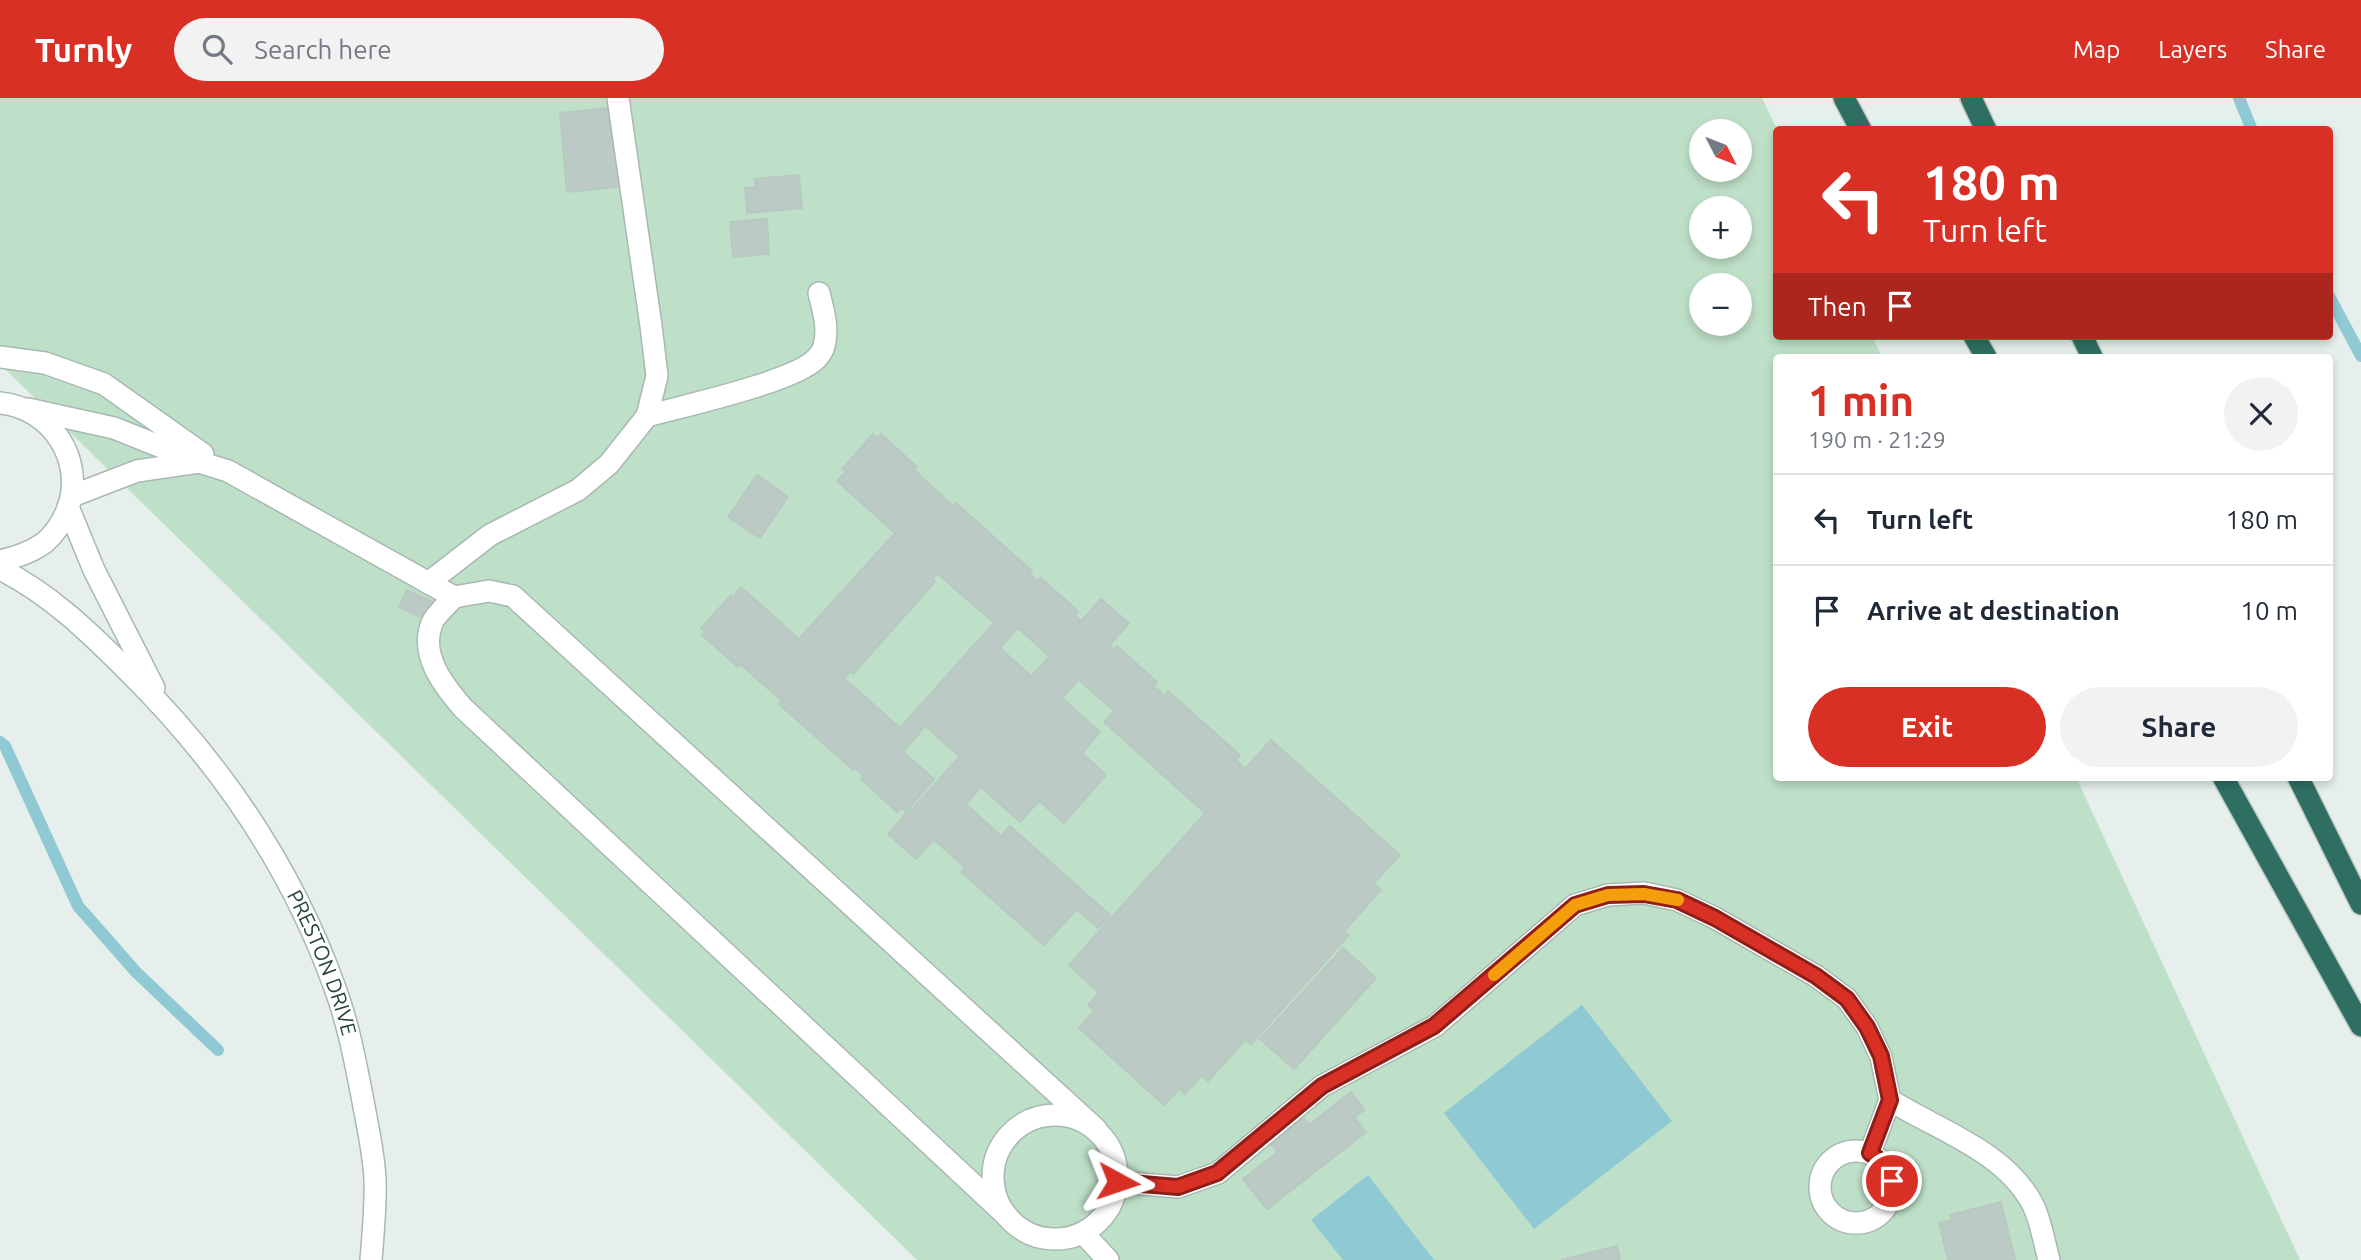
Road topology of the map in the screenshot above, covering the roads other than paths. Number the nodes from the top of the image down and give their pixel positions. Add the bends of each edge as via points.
1 (618, 98) edge
2 (1844, 98) edge
3 (1971, 98) edge
4 (1859, 126) edge
5 (1984, 126) edge
6 (819, 292) dead end
7 (0, 357) edge
8 (0, 403) edge
9 (28, 409) junction
10 (647, 416) junction
11 (199, 463) junction
12 (228, 471) junction
13 (70, 502) junction
14 (0, 561) edge
15 (0, 569) edge
16 (428, 583) junction
17 (454, 597) junction
18 (162, 705) junction
19 (2225, 781) edge
20 (2300, 781) edge
21 (2361, 904) edge
22 (2361, 1026) edge
23 (1890, 1100) junction
24 (1096, 1129) junction
25 (1870, 1153) dead end
26 (1118, 1182) junction
27 (1007, 1216) junction
28 (1083, 1233) junction
29 (371, 1260) edge
30 (1108, 1260) edge
31 (2049, 1260) edge

1 - 10 street via 657,376
2 - 4 highway
3 - 5 highway
6 - 10 street via 826,320 824,347 816,359 768,382
7 - 12 street via 45,363 104,384
8 - 9 street, PRESTON DRIVE
9 - 11 street via 114,428
9 - 13 street, PRESTON DRIVE via 49,424 64,445 72,471
10 - 16 street via 609,464 578,490 490,535
11 - 12 street
11 - 13 street via 137,471
12 - 16 street
13 - 14 street via 63,521 46,542 23,556
13 - 18 street, PRESTON DRIVE via 94,570
15 - 18 street, PRESTON DRIVE via 48,598 86,629
16 - 17 street
17 - 24 street via 489,591 513,596 530,609
17 - 27 street via 433,622 430,640 432,663 463,708
18 - 29 street, PRESTON DRIVE via 238,798 264,840 307,920 335,989 352,1047 375,1180
19 - 22 highway
20 - 21 highway
23 - 25 street
23 - 26 street via 1881,1056 1867,1027 1847,999 1816,976 1677,900 1644,894 1608,895 1575,905 1434,1026 1322,1086 1217,1173 1178,1187
23 - 31 street via 1994,1159 2015,1177 2033,1205
24 - 26 street via 1116,1162
24 - 27 street via 1059,1115 1040,1117 1007,1138 993,1177
26 - 28 street via 1112,1202
27 - 28 street via 1023,1230 1042,1237
28 - 30 street

